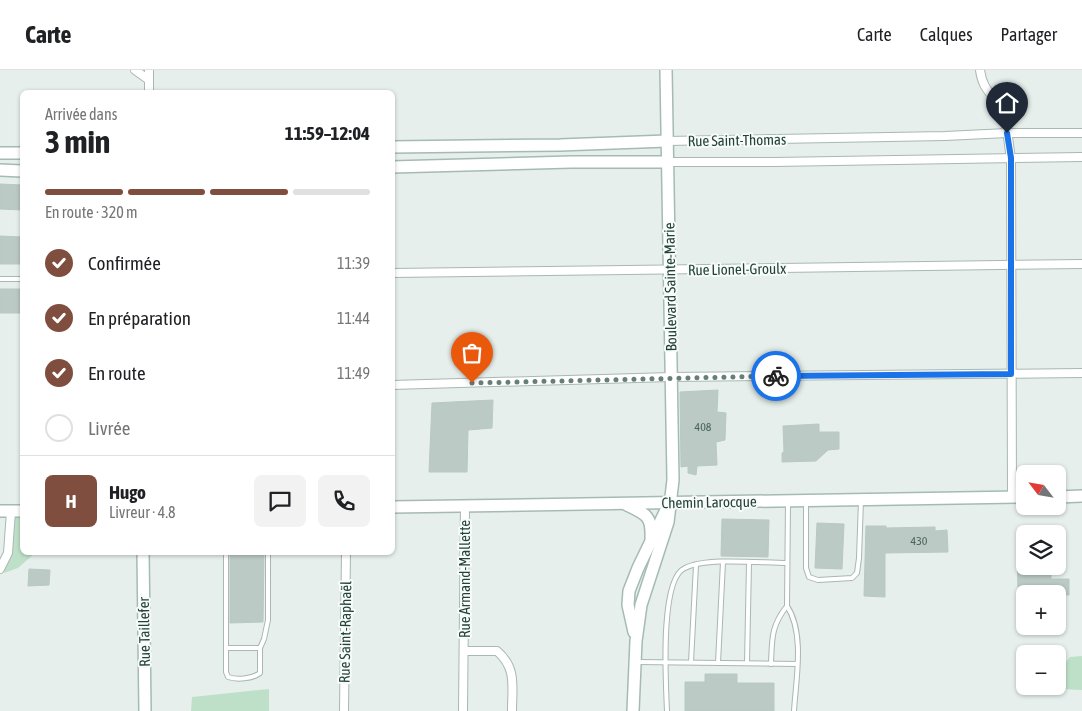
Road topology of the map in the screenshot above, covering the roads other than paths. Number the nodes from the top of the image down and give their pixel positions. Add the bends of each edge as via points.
1 (135, 70) edge
2 (149, 70) edge
3 (666, 70) edge
4 (980, 70) edge
5 (149, 80) junction
6 (149, 90) edge
7 (1007, 133) junction
8 (1082, 133) edge
9 (667, 142) junction
10 (395, 147) edge
11 (0, 153) edge
12 (20, 153) edge
13 (1082, 157) edge
14 (1011, 158) junction
15 (667, 162) junction
16 (395, 167) edge
17 (0, 170) edge
18 (20, 171) edge
19 (1082, 264) edge
20 (1010, 265) junction
21 (669, 270) junction
22 (395, 273) edge
23 (0, 279) edge
24 (20, 279) edge
25 (1082, 373) edge
26 (1011, 374) junction
27 (671, 377) junction
28 (395, 385) edge
29 (1082, 496) edge
30 (1066, 497) edge
31 (1012, 498) junction
32 (1016, 498) edge
33 (861, 500) junction
34 (788, 501) junction
35 (806, 501) junction
36 (670, 503) junction
37 (626, 504) junction
38 (465, 506) junction
39 (395, 507) edge
40 (11, 511) edge
41 (651, 540) junction
42 (143, 555) edge
43 (226, 555) edge
44 (268, 555) edge
45 (346, 555) edge
46 (723, 562) junction
47 (749, 563) junction
48 (787, 564) junction
49 (696, 565) junction
50 (0, 569) edge
51 (787, 606) junction
52 (636, 641) junction
53 (226, 648) junction
54 (260, 648) junction
55 (464, 651) junction
56 (634, 662) junction
57 (665, 662) junction
58 (691, 662) junction
59 (718, 663) junction
60 (747, 663) junction
61 (771, 664) junction
62 (797, 664) junction
63 (146, 711) edge
64 (344, 711) edge
65 (463, 711) edge
66 (512, 711) edge
67 (633, 711) edge
68 (667, 711) edge
69 (794, 711) edge

1 - 5 street
2 - 5 street
3 - 9 street, Boulevard Sainte-Marie
4 - 7 street via 984,88 1001,108
5 - 6 street
7 - 8 street, Rue Saint-Thomas
7 - 9 street, Rue Saint-Thomas
7 - 14 street
9 - 10 street, Rue Saint-Thomas
9 - 15 street, Boulevard Sainte-Marie
11 - 12 street
13 - 14 street, Rue Saint-Thomas
14 - 15 street, Rue Saint-Thomas
14 - 20 street
15 - 16 street, Rue Saint-Thomas
15 - 21 street, Boulevard Sainte-Marie
17 - 18 street
19 - 20 street, Rue Lionel-Groulx
20 - 21 street, Rue Lionel-Groulx
20 - 26 street
21 - 22 street, Rue Lionel-Groulx
21 - 27 street, Boulevard Sainte-Marie
23 - 24 lane
25 - 26 street
26 - 27 street
26 - 31 street
27 - 28 street
27 - 36 street, Boulevard Sainte-Marie via 673,480
29 - 30 street
31 - 32 street, Chemin Larocque
31 - 33 street, Chemin Larocque
33 - 35 street, Chemin Larocque
33 - 35 lane via 857,573 852,578 818,580 809,577 806,568
34 - 35 street, Chemin Larocque
34 - 36 street, Chemin Larocque
34 - 48 lane
36 - 37 street, Chemin Larocque
36 - 41 street, Boulevard Sainte-Marie
36 - 52 street, Boulevard Sainte-Marie via 668,522 645,589
37 - 38 street, Chemin Larocque
37 - 41 street via 646,516 652,526
38 - 39 street, Chemin Larocque
38 - 55 street, Rue Armand-Mallette
40 - 50 street via 8,552
41 - 52 street, Boulevard Sainte-Marie via 629,591 628,605
42 - 63 street, Rue Taillefer
43 - 53 lane
44 - 54 lane via 268,620
45 - 64 street, Rue Saint-Raphaël
46 - 47 lane
46 - 49 lane
46 - 59 lane
47 - 48 lane
47 - 60 lane
48 - 51 lane
49 - 57 lane via 682,569 669,596
49 - 58 lane
51 - 61 lane via 776,620 772,632
51 - 62 lane via 797,629
52 - 56 street, Boulevard Sainte-Marie
53 - 54 lane
53 - 54 lane via 226,672 232,679 254,677 260,672
55 - 65 street, Rue Armand-Mallette
55 - 66 street, Rue Armand-Mallette via 497,651 508,661 512,672
56 - 57 lane
56 - 67 street, Boulevard Sainte-Marie
57 - 58 lane
57 - 68 lane
58 - 59 lane
59 - 60 lane
60 - 61 lane
61 - 62 lane
62 - 69 lane

